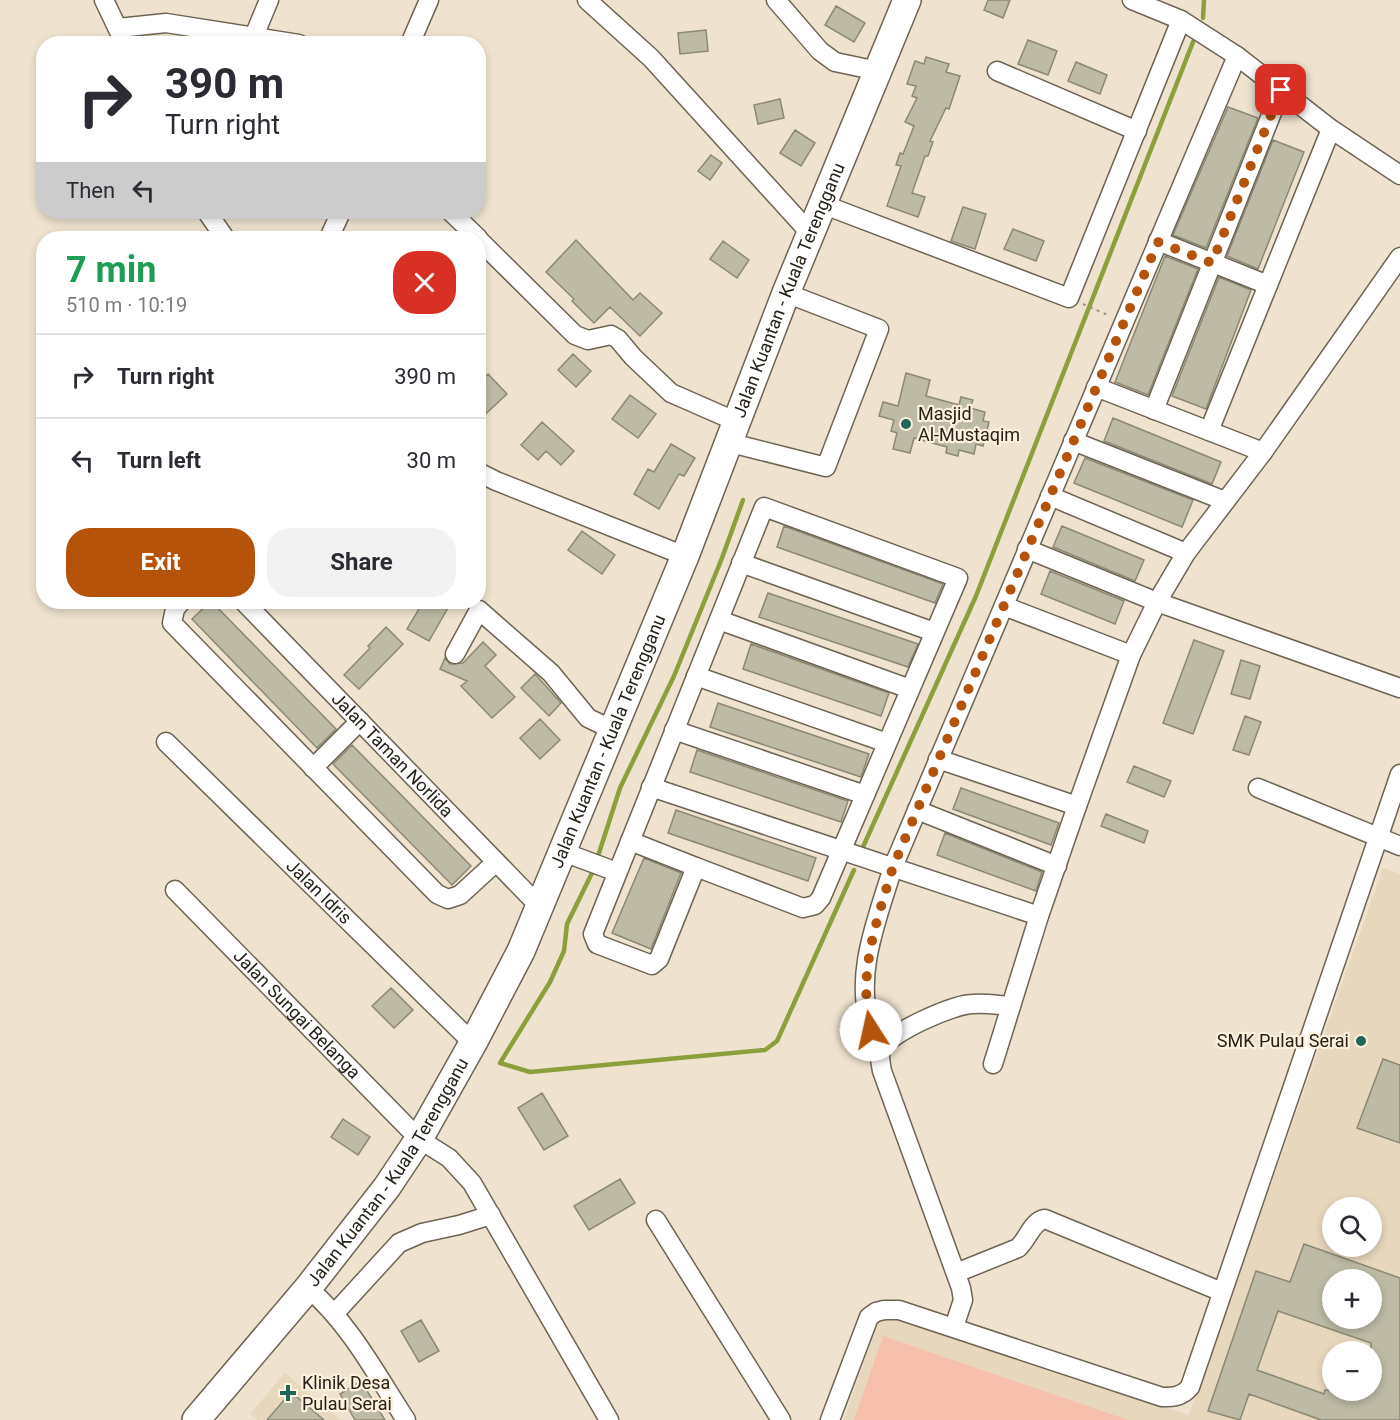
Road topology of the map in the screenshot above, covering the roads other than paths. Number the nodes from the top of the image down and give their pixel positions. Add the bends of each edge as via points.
1 (104, 0) edge
2 (269, 0) edge
3 (429, 0) edge
4 (587, 0) edge
5 (776, 0) edge
6 (907, 0) edge
7 (1132, 0) edge
8 (1181, 20) junction
9 (121, 36) edge
10 (254, 36) joint
11 (413, 36) edge
12 (1237, 56) junction
13 (878, 71) junction
14 (997, 71) dead end
15 (1281, 90) junction
16 (1331, 129) junction
17 (1137, 131) junction
18 (1400, 175) edge
19 (822, 204) junction
20 (458, 219) edge
21 (470, 231) edge
22 (810, 233) junction
23 (1158, 242) junction
24 (486, 247) edge
25 (1400, 257) edge
26 (1212, 263) junction
27 (1268, 285) junction
28 (786, 293) junction
29 (1096, 387) junction
30 (1154, 410) junction
31 (731, 431) junction
32 (1209, 431) junction
33 (1073, 441) junction
34 (1263, 452) junction
35 (486, 476) edge
36 (1050, 496) junction
37 (1225, 501) junction
38 (1028, 549) junction
39 (1186, 553) junction
40 (685, 556) junction
41 (741, 563) junction
42 (1157, 603) junction
43 (1004, 606) junction
44 (175, 609) edge
45 (251, 609) edge
46 (718, 620) junction
47 (934, 632) junction
48 (455, 654) dead end
49 (1131, 655) junction
50 (696, 675) junction
51 (1400, 688) edge
52 (910, 689) junction
53 (360, 721) junction
54 (613, 730) junction
55 (674, 730) junction
56 (166, 742) dead end
57 (887, 743) junction
58 (939, 759) junction
59 (313, 768) junction
60 (1400, 774) edge
61 (651, 787) junction
62 (1258, 788) dead end
63 (865, 795) junction
64 (1077, 806) junction
65 (917, 810) junction
66 (1379, 837) junction
67 (630, 840) junction
68 (1400, 846) edge
69 (842, 850) junction
70 (563, 852) junction
71 (496, 862) junction
72 (1057, 866) junction
73 (696, 867) junction
74 (893, 867) junction
75 (617, 872) junction
76 (175, 890) dead end
77 (540, 907) junction
78 (1040, 916) junction
79 (1011, 1006) junction
80 (472, 1043) junction
81 (882, 1048) junction
82 (993, 1064) dead end
83 (419, 1139) junction
84 (490, 1215) junction
85 (656, 1220) dead end
86 (956, 1273) junction
87 (308, 1288) junction
88 (1222, 1292) junction
89 (335, 1313) junction
90 (954, 1328) junction
91 (196, 1420) edge
92 (406, 1420) edge
93 (609, 1420) edge
94 (782, 1420) edge
95 (830, 1420) edge

1 - 9 street
2 - 10 street
3 - 11 street
4 - 22 street via 651,58
5 - 13 street via 820,51 835,62
6 - 13 highway, Jalan Kuantan - Kuala Terengganu
7 - 8 street
8 - 12 street
8 - 17 street
9 - 10 street via 166,23
12 - 15 street
12 - 23 street
13 - 19 highway, Jalan Kuantan - Kuala Terengganu
14 - 17 street
15 - 16 street
15 - 26 street
16 - 18 street
16 - 27 street
17 - 19 street via 1069,298
19 - 22 highway, Jalan Kuantan - Kuala Terengganu
20 - 21 street
22 - 28 highway, Jalan Kuantan - Kuala Terengganu
23 - 26 street
23 - 29 street
24 - 31 street via 575,335 588,340 611,335 618,339 671,393
25 - 34 street
26 - 27 street
26 - 30 street
27 - 32 street
28 - 31 highway, Jalan Kuantan - Kuala Terengganu
28 - 31 street via 879,329 826,467
29 - 30 street
29 - 33 street
30 - 32 street
31 - 40 highway, Jalan Kuantan - Kuala Terengganu
32 - 34 street
33 - 36 street
33 - 37 street
34 - 37 street
35 - 40 street
36 - 38 street
36 - 39 street
37 - 39 street
38 - 42 street
38 - 43 street
39 - 42 street
40 - 54 highway, Jalan Kuantan - Kuala Terengganu
41 - 46 street
41 - 47 street
41 - 47 street via 764,507 957,578
42 - 49 street
42 - 51 street
43 - 49 street
43 - 58 street
44 - 59 street via 172,623
45 - 53 street, Jalan Taman Norlida
46 - 50 street
46 - 52 street
47 - 52 street
48 - 54 street via 479,610 551,673 588,718
49 - 64 street
50 - 55 street
50 - 57 street
52 - 57 street
53 - 59 street
53 - 71 street, Jalan Taman Norlida
54 - 70 highway, Jalan Kuantan - Kuala Terengganu
55 - 61 street
55 - 63 street
56 - 80 street, Jalan Idris
57 - 63 street
58 - 64 street
58 - 65 street
59 - 71 street via 437,894 448,899 460,895
60 - 66 street
61 - 67 street
61 - 69 street
62 - 66 street
63 - 69 street
64 - 72 street
65 - 72 street
65 - 74 street
66 - 68 street
66 - 88 street
67 - 73 street
67 - 75 street
69 - 73 street via 821,898 815,905 803,908
69 - 74 street
70 - 75 street
70 - 77 highway, Jalan Kuantan - Kuala Terengganu
71 - 77 street, Jalan Taman Norlida
72 - 78 street
73 - 75 street via 659,959 652,965 597,944 593,934
74 - 78 street
74 - 81 street via 866,974 871,1030
76 - 83 street, Jalan Sungai Belanga
77 - 80 highway, Jalan Kuantan - Kuala Terengganu
78 - 79 street
79 - 81 street via 972,1004 947,1010 895,1035
79 - 82 street
80 - 83 highway, Jalan Kuantan - Kuala Terengganu
81 - 86 street via 882,1071
83 - 84 street, Jalan Sungai Belanga via 448,1158 464,1175
83 - 87 highway, Jalan Kuantan - Kuala Terengganu via 387,1187
84 - 89 street via 399,1243
84 - 93 street, Jalan Sungai Belanga
85 - 94 street
86 - 88 street via 1018,1248 1035,1224 1046,1219
86 - 90 street via 963,1300
87 - 89 street
87 - 91 highway, Jalan Kuantan - Kuala Terengganu
88 - 90 street via 1190,1387 1173,1397 1161,1397
89 - 92 street
90 - 95 street via 899,1310 876,1312 869,1317

